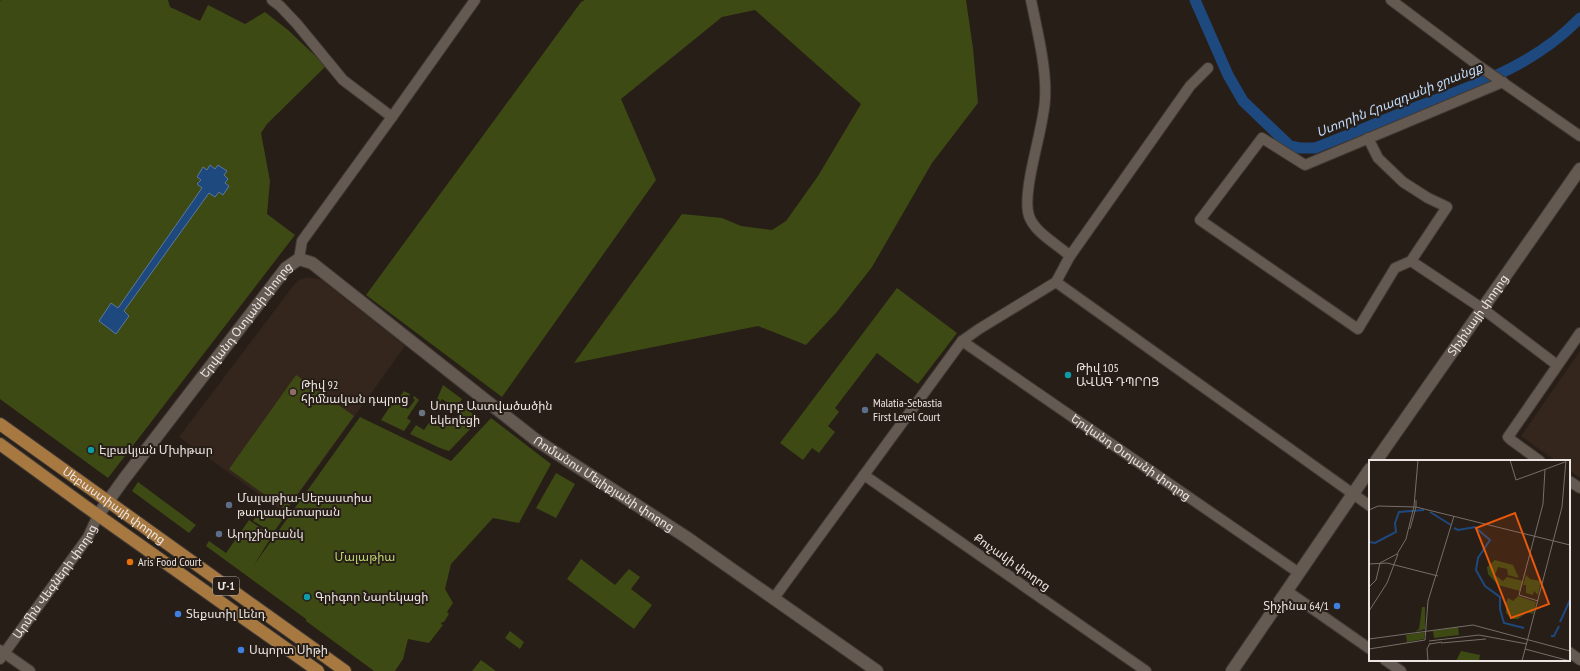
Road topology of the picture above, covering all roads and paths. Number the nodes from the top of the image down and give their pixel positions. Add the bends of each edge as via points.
1 (272, 0) edge
2 (475, 0) edge
3 (1031, 0) edge
4 (1391, 0) edge
5 (1208, 68) dead end
6 (1503, 82) junction
7 (392, 117) junction
8 (1580, 136) edge
9 (1368, 138) junction
10 (1580, 169) edge
11 (1070, 256) junction
12 (298, 259) junction
13 (1411, 261) junction
14 (1056, 282) junction
15 (1483, 309) junction
16 (1580, 333) edge
17 (962, 341) junction
18 (1557, 365) junction
19 (0, 424) edge
20 (0, 444) edge
21 (1377, 460) edge
22 (1539, 460) edge
23 (1369, 470) edge
24 (864, 475) junction
25 (1570, 482) edge
26 (1580, 488) edge
27 (1353, 493) junction
28 (107, 502) junction
29 (1369, 505) edge
30 (98, 515) junction
31 (1300, 572) junction
32 (1287, 590) junction
33 (774, 598) junction
34 (1369, 648) edge
35 (1570, 653) edge
36 (2, 654) edge
37 (1580, 660) edge
38 (1386, 661) edge
39 (30, 671) edge
40 (318, 671) edge
41 (345, 671) edge
42 (877, 671) edge
43 (1146, 671) edge
44 (1232, 671) edge
45 (1401, 671) edge

1 - 7 street via 297,24 343,80
2 - 7 street, Երվանդ Օտյանի փողոց
3 - 11 street via 1044,70 1046,98 1027,198 1029,216 1037,229
4 - 6 street
5 - 11 street via 1190,86
6 - 8 street
6 - 9 street
7 - 12 street, Երվանդ Օտյանի փողոց via 302,241
9 - 13 street via 1378,158 1403,182 1447,207
9 - 13 street via 1305,164 1262,138 1200,220 1358,329 1395,268
10 - 15 street, Տիչինայի փողոց
11 - 14 street
12 - 28 street, Երվանդ Օտյանի փողոց via 281,274
12 - 33 street, Ռոմանոս Մելիքյանի փողոց via 312,263 536,440 686,537
13 - 15 street
14 - 17 street
14 - 27 street
15 - 18 street
15 - 21 street, Տիչինայի փողոց
16 - 18 street
17 - 24 street
17 - 31 street, Երվանդ Օտյանի փողոց
18 - 22 street via 1508,437
19 - 28 main road, Սեբաստիայի փողոց / Մ-1
20 - 30 main road, Սեբաստիայի փողոց / Մ-1
23 - 27 street
24 - 33 street
24 - 43 street, Քուչակի փողոց
25 - 26 street
27 - 29 street
27 - 31 street
28 - 30 street, Արմին Վեգների փողոց
28 - 41 main road, Սեբաստիայի փողոց / Մ-1
30 - 36 street, Արմին Վեգների փողոց via 88,537
30 - 40 main road, Սեբաստիայի փողոց / Մ-1
31 - 32 street
32 - 34 street
32 - 44 street
33 - 42 street, Ռոմանոս Մելիքյանի փողոց
35 - 37 street
36 - 39 street
38 - 45 street

